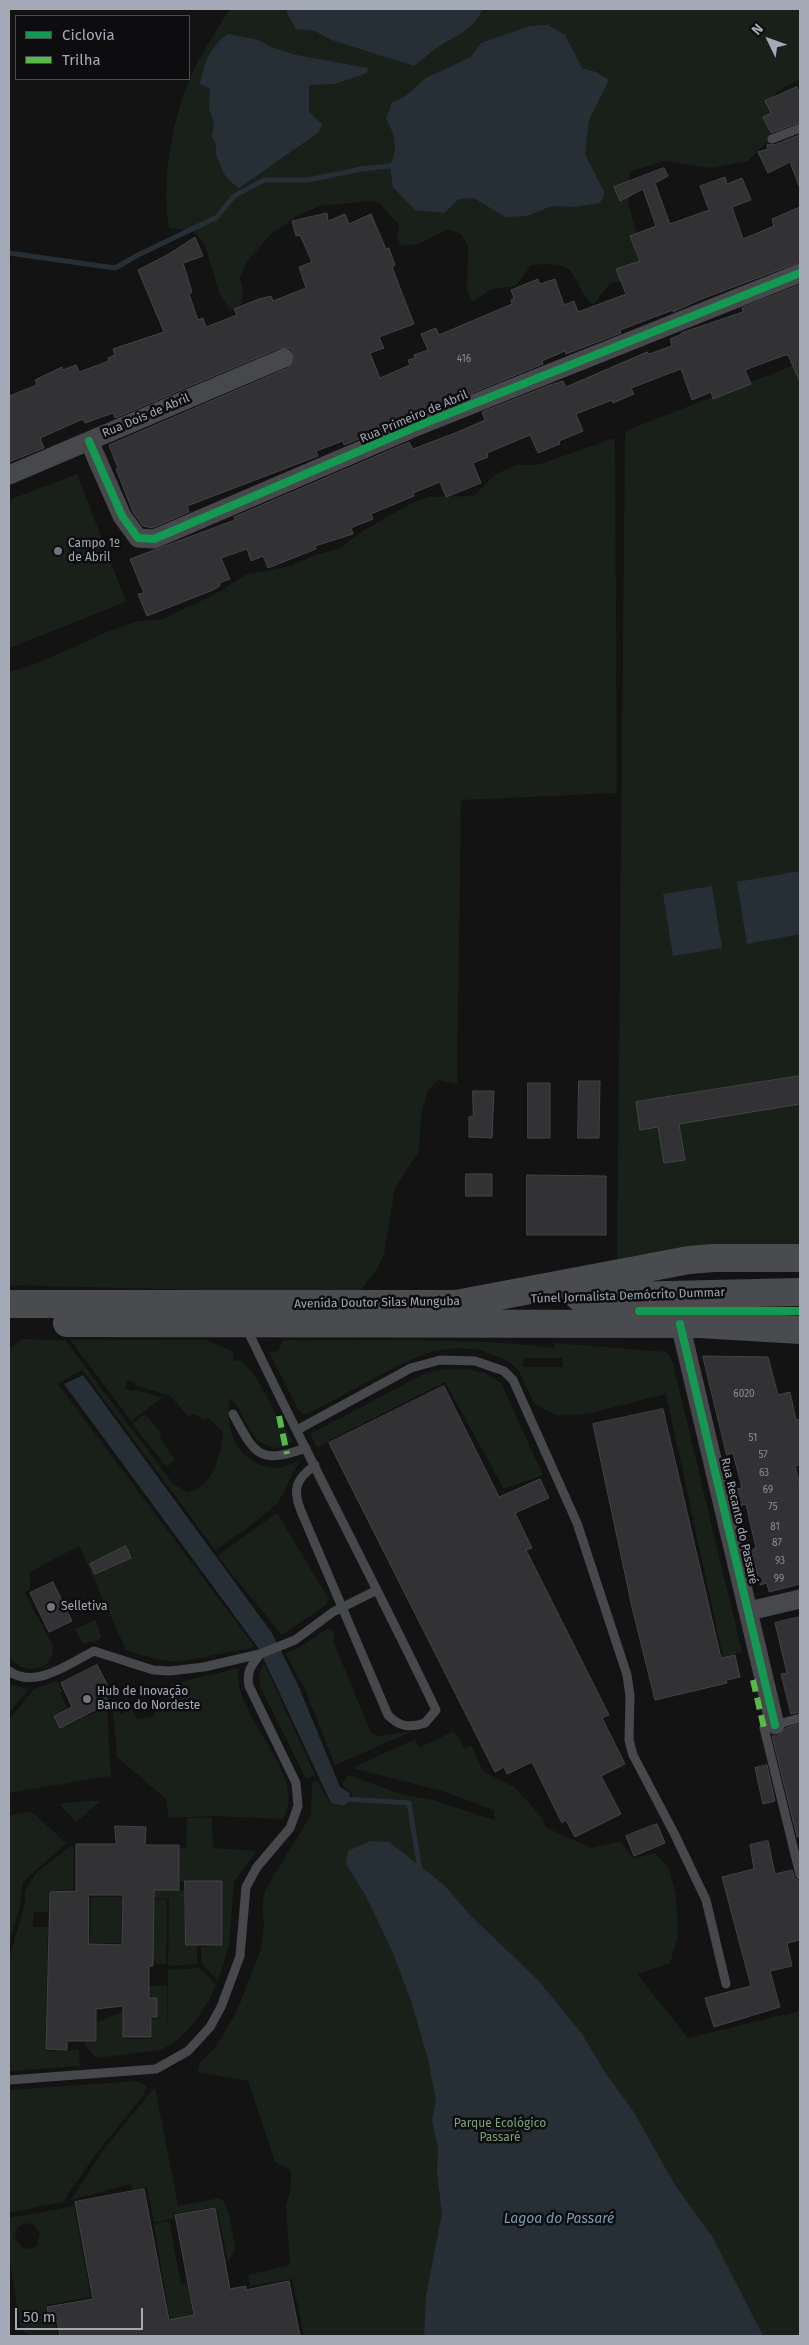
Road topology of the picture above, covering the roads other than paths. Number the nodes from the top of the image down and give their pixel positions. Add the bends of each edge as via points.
1 (800, 128) edge
2 (772, 139) dead end
3 (800, 272) edge
4 (284, 358) dead end
5 (89, 441) junction
6 (9, 475) edge
7 (800, 1258) edge
8 (800, 1292) edge
9 (456, 1304) junction
10 (29, 1313) edge
11 (680, 1324) junction
12 (245, 1325) junction
13 (800, 1330) edge
14 (232, 1414) dead end
15 (297, 1430) junction
16 (306, 1448) junction
17 (315, 1465) junction
18 (377, 1590) junction
19 (800, 1599) edge
20 (343, 1606) junction
21 (749, 1611) junction
22 (260, 1654) junction
23 (9, 1671) edge
24 (800, 1718) edge
25 (774, 1725) junction
26 (800, 1875) edge
27 (726, 1984) dead end
28 (9, 2080) edge

1 - 2 lane
3 - 5 street, Rua Primeiro de Abril via 413,428 154,539 138,538 127,524
4 - 5 street, Rua Dois de Abril
5 - 6 street, Rua Dois de Abril
7 - 9 main road, Avenida Doutor Silas Munguba via 689,1260
8 - 9 main road, Túnel Jornalista Demócrito Dummar via 553,1297
9 - 10 main road, Avenida Doutor Silas Munguba
10 - 12 main road, Avenida Doutor Silas Munguba
11 - 12 main road, Avenida Doutor Silas Munguba
11 - 13 main road, Avenida Doutor Silas Munguba
11 - 21 street, Rua Recanto do Passaré
12 - 15 lane
14 - 16 lane via 250,1445 264,1455 277,1457
15 - 16 lane
15 - 27 lane via 397,1375 430,1362 469,1359 504,1371 513,1380 577,1523 628,1675 632,1755 706,1900
16 - 17 lane
17 - 18 lane
17 - 20 lane via 301,1478 295,1496
18 - 20 lane
18 - 20 lane via 436,1710 425,1723 404,1726 388,1715
19 - 21 street
20 - 22 lane via 294,1640
21 - 25 street, Rua Recanto do Passaré
22 - 23 lane via 170,1671 153,1670 94,1651 41,1677 15,1676
22 - 28 lane via 249,1669 249,1686 296,1783 298,1806 290,1828 256,1867 246,1887 240,1956 210,2027 188,2052 156,2069
24 - 25 lane
25 - 26 lane via 764,1728

